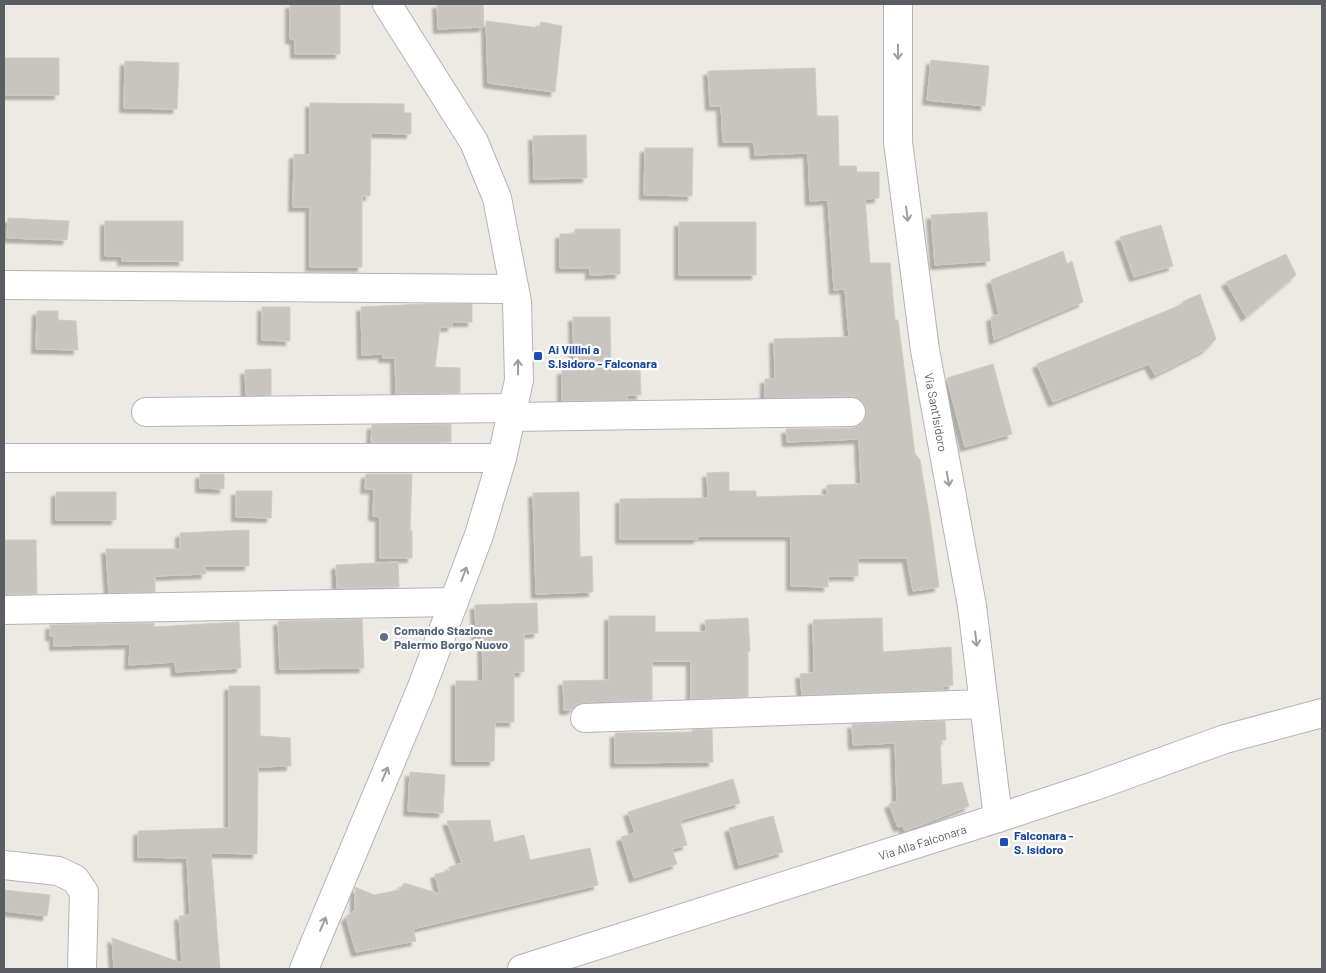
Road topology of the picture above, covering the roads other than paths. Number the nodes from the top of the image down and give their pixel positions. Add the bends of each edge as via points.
1 (387, 4) edge
2 (898, 4) edge
3 (4, 285) edge
4 (514, 289) junction
5 (146, 412) dead end
6 (512, 412) junction
7 (852, 412) dead end
8 (4, 458) edge
9 (502, 458) junction
10 (454, 602) junction
11 (4, 610) edge
12 (984, 704) junction
13 (1322, 713) edge
14 (586, 718) dead end
15 (998, 818) junction
16 (4, 865) edge
17 (82, 969) edge
18 (304, 969) edge
19 (522, 969) edge

1 - 4 street via 474,142 497,198
2 -> 12 street, Via Sant'Isidoro via 898,142 925,350 972,606
3 - 4 street
6 -> 4 street via 519,380
5 - 6 street
6 - 7 street
6 - 9 street
8 - 9 street
10 -> 9 street via 479,535
10 - 11 street
18 -> 10 street via 420,692
12 - 14 street
12 - 15 street, Via Sant'Isidoro
13 - 15 street, Via Alla Falconara via 1225,739
15 - 19 street, Via Alla Falconara
16 - 17 street via 58,870 75,879 84,892

